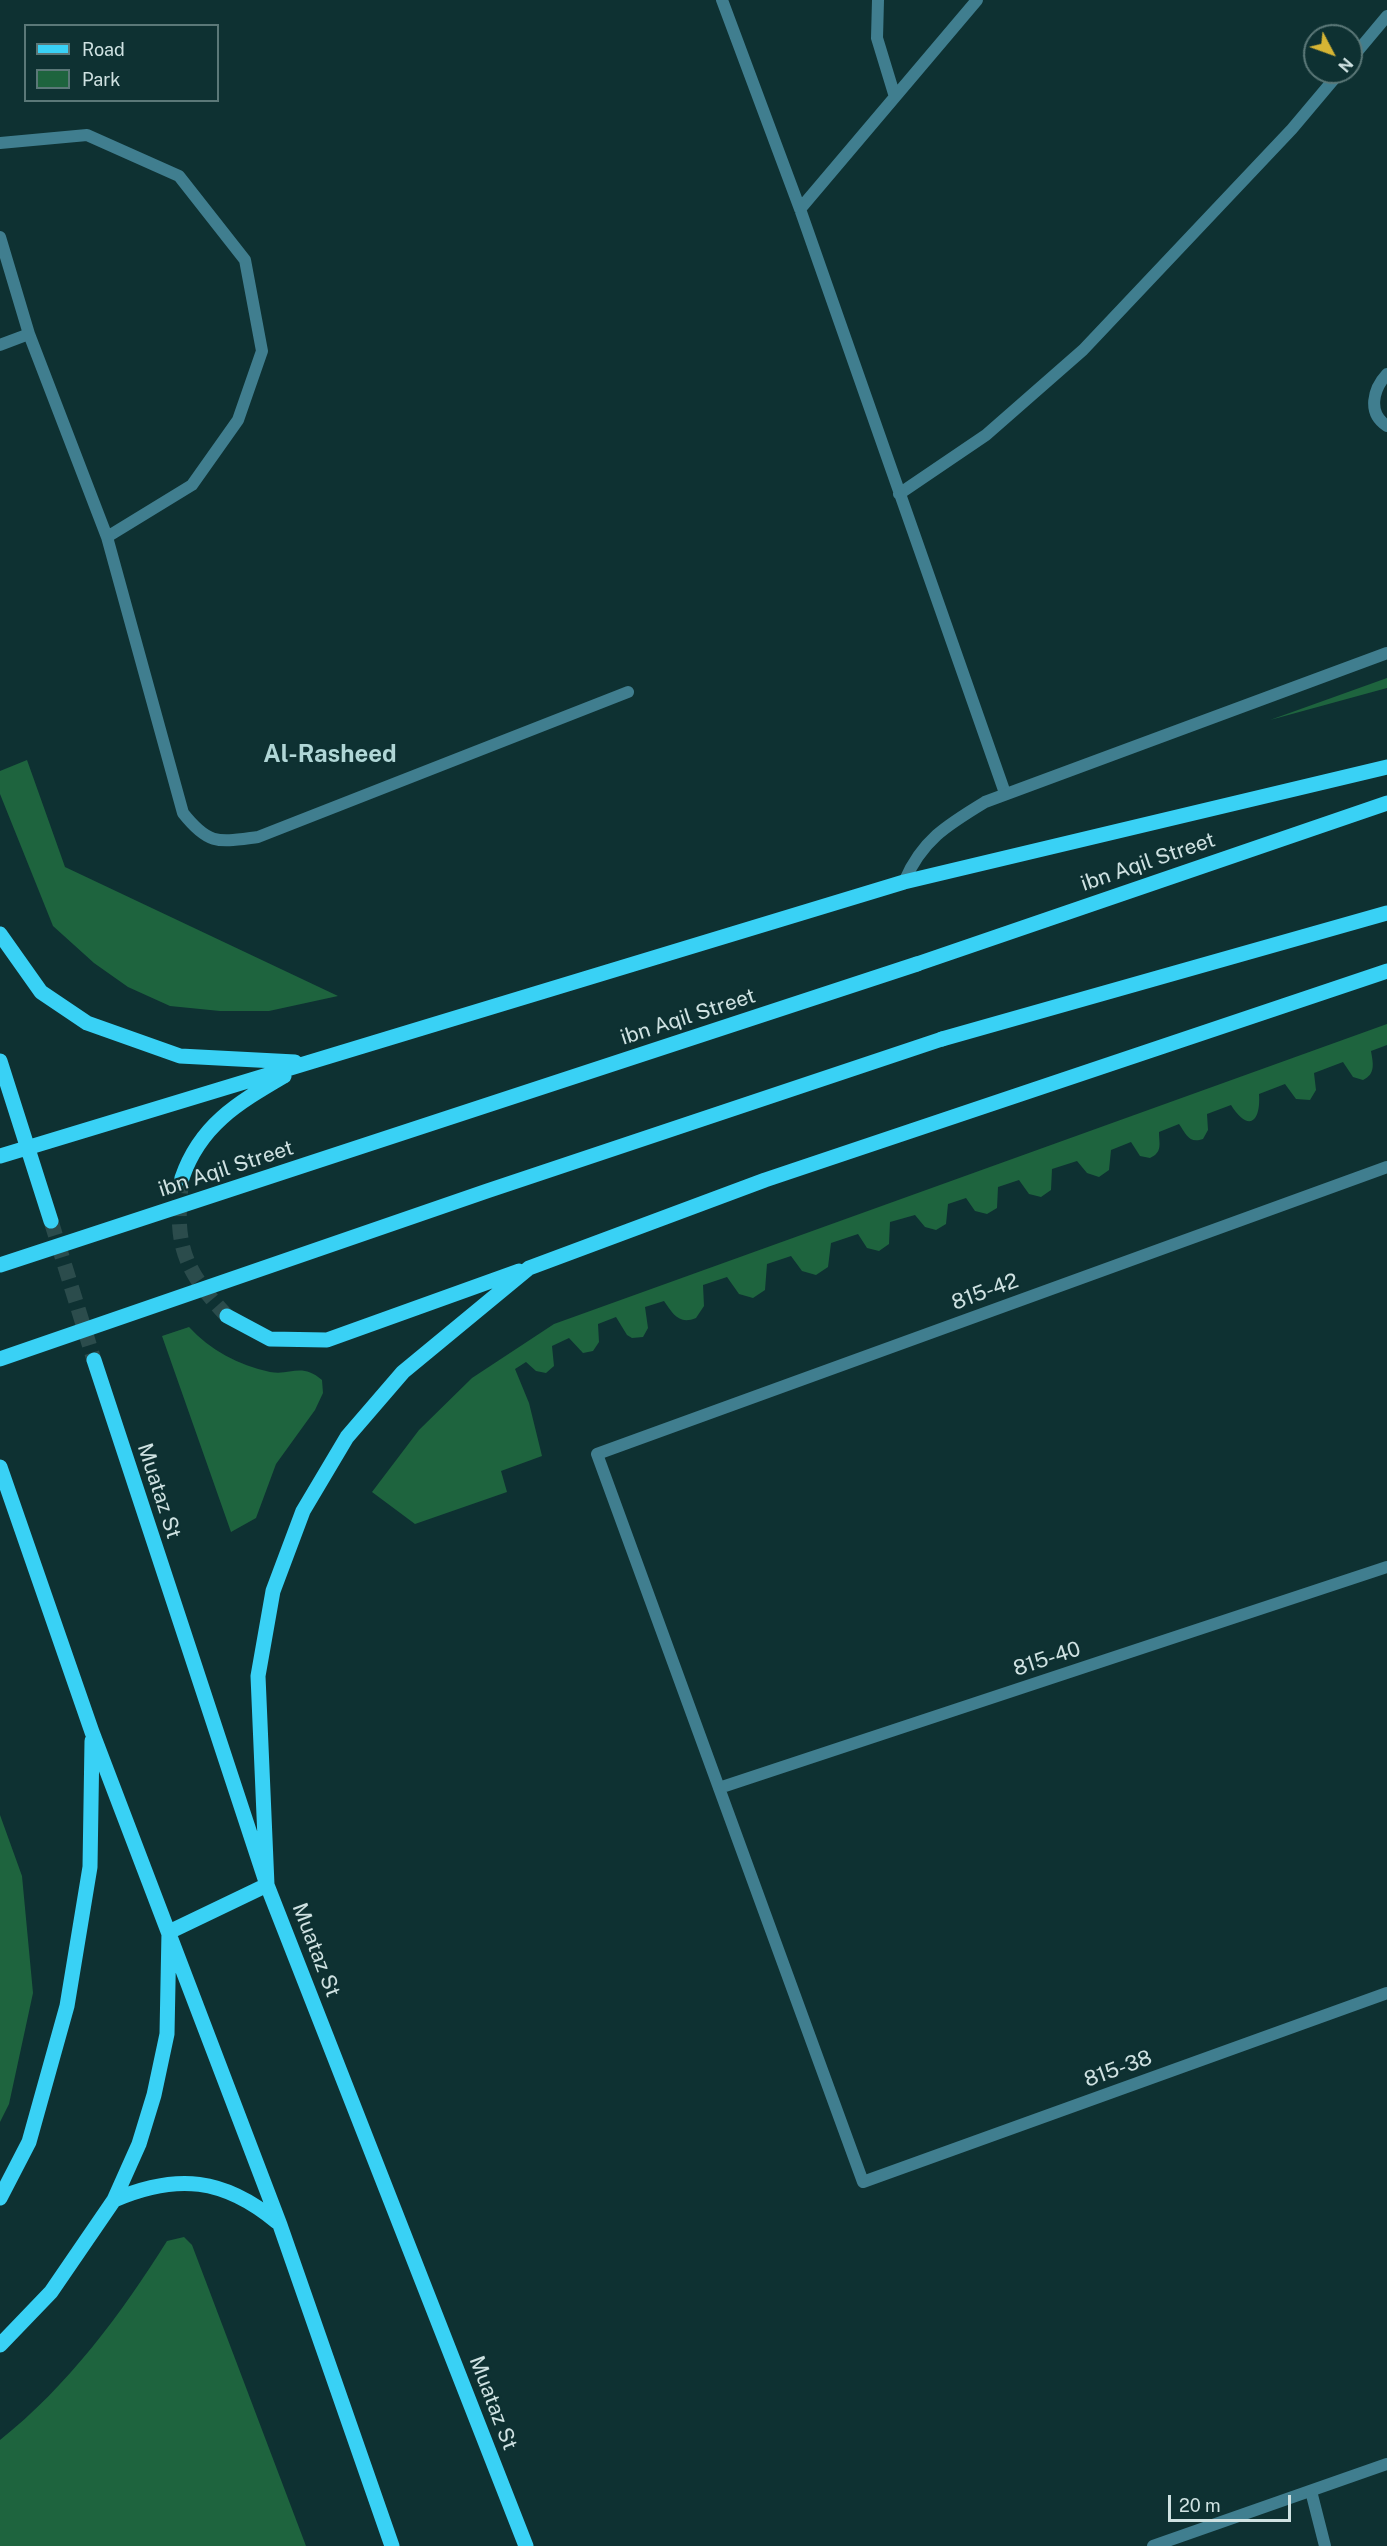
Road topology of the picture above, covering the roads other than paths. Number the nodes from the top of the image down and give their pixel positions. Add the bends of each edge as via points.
1 (722, 0) edge
2 (878, 0) edge
3 (977, 0) edge
4 (1387, 16) edge
5 (1363, 45) edge
6 (1330, 84) edge
7 (895, 97) junction
8 (0, 143) edge
9 (800, 209) junction
10 (0, 237) edge
11 (29, 334) junction
12 (0, 345) edge
13 (1387, 374) edge
14 (1387, 426) edge
15 (899, 494) junction
16 (107, 537) junction
17 (1387, 653) edge
18 (628, 692) dead end
19 (1387, 767) edge
20 (1005, 793) junction
21 (1387, 803) edge
22 (904, 882) junction
23 (1387, 913) edge
24 (0, 934) edge
25 (1387, 971) edge
26 (0, 1061) edge
27 (307, 1062) junction
28 (28, 1147) junction
29 (0, 1156) edge
30 (1387, 1167) edge
31 (182, 1178) tunnel mouth
32 (51, 1221) tunnel mouth
33 (0, 1265) edge
34 (529, 1268) junction
35 (227, 1316) tunnel mouth
36 (0, 1359) edge
37 (94, 1360) tunnel mouth
38 (0, 1467) edge
39 (1387, 1567) edge
40 (92, 1732) junction
41 (719, 1788) junction
42 (267, 1885) junction
43 (169, 1932) junction
44 (1387, 1993) edge
45 (0, 2198) edge
46 (114, 2200) junction
47 (280, 2225) junction
48 (0, 2344) edge
49 (1387, 2464) edge
50 (1311, 2491) junction
51 (392, 2546) edge
52 (526, 2546) edge
53 (1153, 2546) edge
54 (1325, 2546) edge

1 - 9 street
2 - 7 street via 877,38
3 - 7 street
4 - 5 street
6 - 15 street via 1083,350 986,435
7 - 9 street
8 - 16 street via 87,135 179,176 246,260 262,351 238,420 192,485
9 - 15 street
10 - 11 street
11 - 12 street
11 - 16 street
13 - 14 street via 1377,384 1373,405 1380,422
15 - 20 street
16 - 18 street via 183,813 199,833 223,842 258,837
17 - 20 street
19 - 22 main road
20 - 22 street via 933,837 921,850
21 - 33 main road, ibn Aqil Street, bridge via 917,964
22 - 27 main road
23 - 36 main road, bridge via 942,1039
24 - 27 main road via 41,992 87,1023 180,1056
25 - 34 main road via 765,1180
26 - 28 main road
27 - 28 main road
27 - 31 main road via 247,1097 203,1135
28 - 29 main road
28 - 32 main road
30 - 41 street, 815-42 via 597,1454
34 - 35 main road via 327,1340 270,1339
34 - 42 main road via 403,1372 347,1437 303,1511 273,1592 258,1676
37 - 42 main road, Muataz St
38 - 40 main road
39 - 41 street, 815-40
40 - 43 main road
40 - 45 main road via 90,1866 67,2006 29,2142
41 - 44 street, 815-38 via 863,2182
42 - 43 main road
42 - 52 main road, Muataz St
43 - 46 main road via 166,2034 154,2095 140,2144
43 - 47 main road
46 - 47 main road via 142,2188 171,2182 202,2184 230,2191 257,2205
46 - 48 main road via 51,2292
47 - 51 main road
49 - 50 street
50 - 53 street
50 - 54 street

